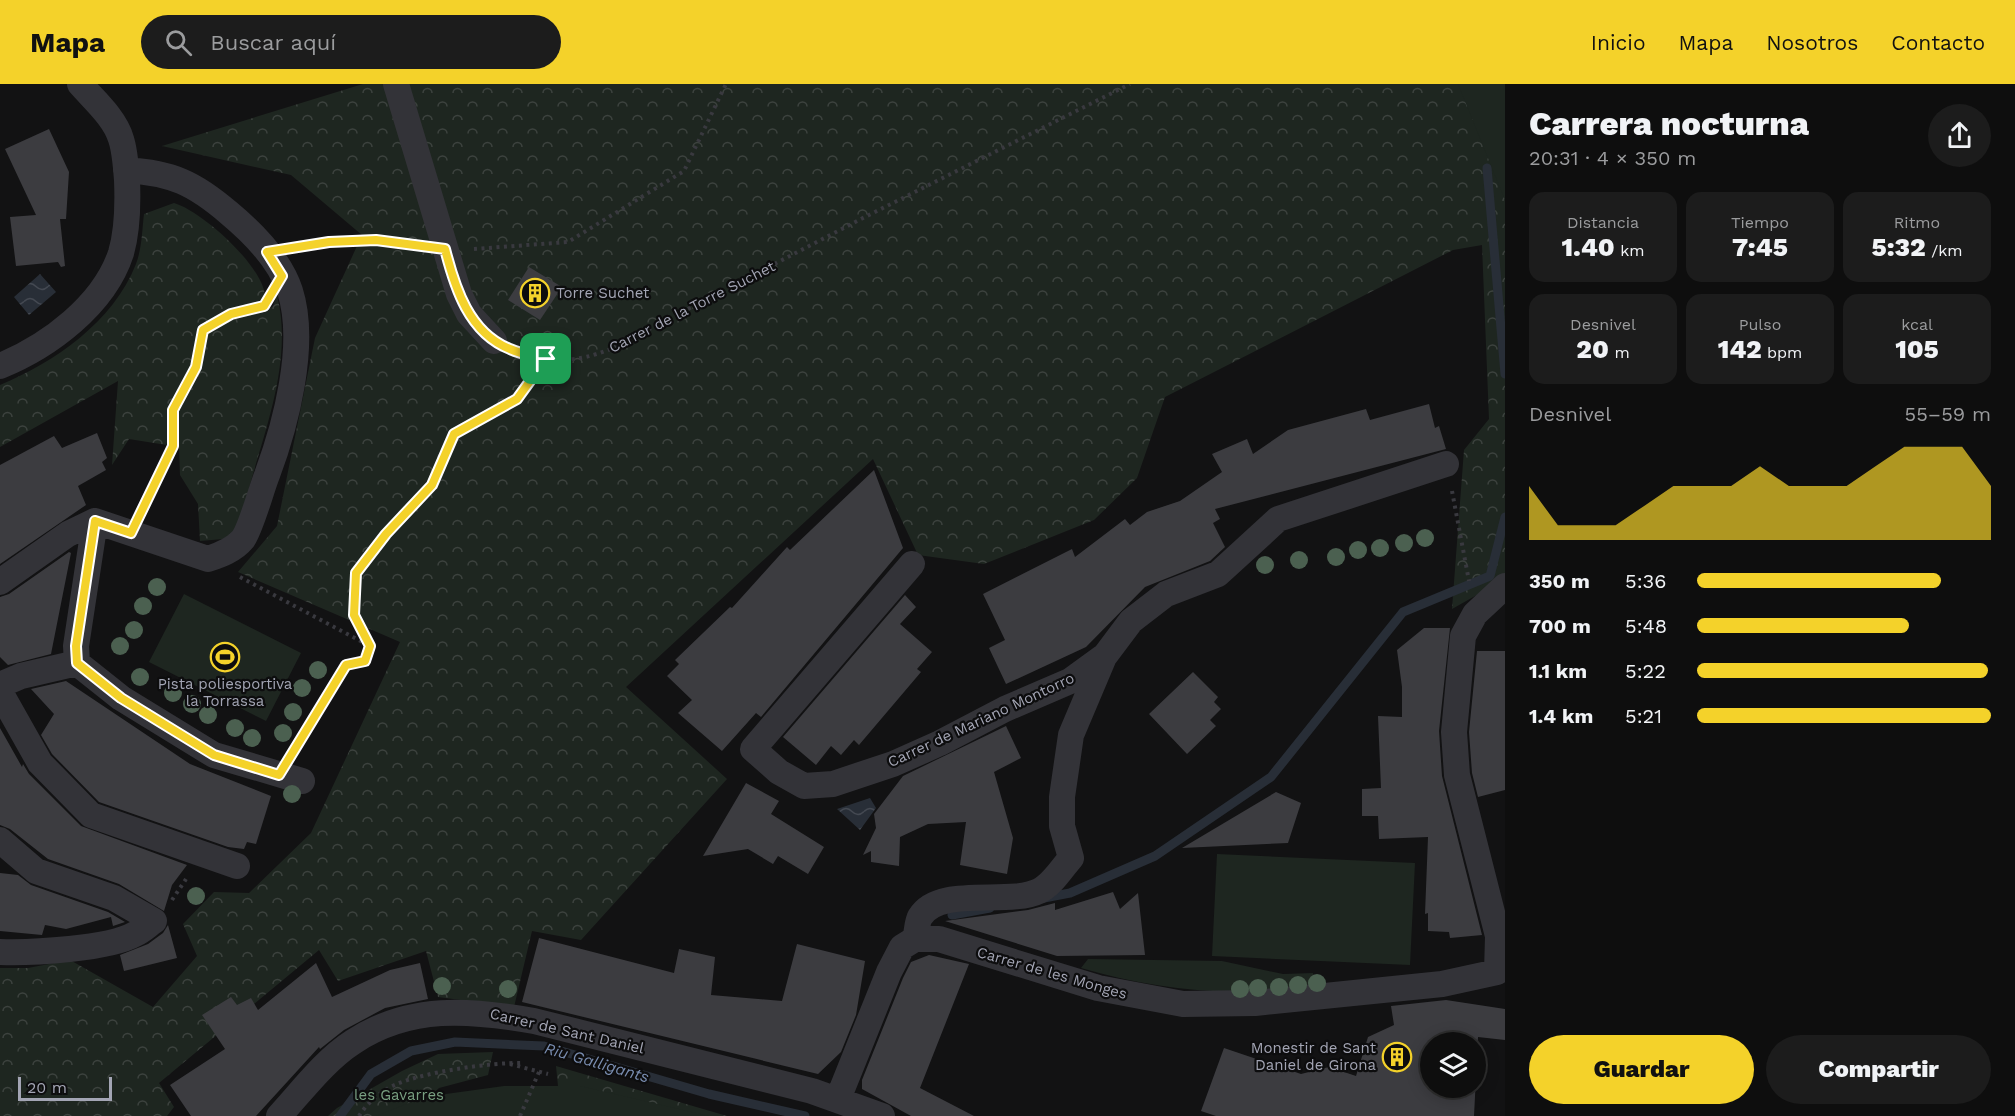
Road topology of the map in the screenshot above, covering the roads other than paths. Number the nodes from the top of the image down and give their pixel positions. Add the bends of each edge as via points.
1 (80, 84) edge
2 (396, 84) edge
3 (126, 170) junction
4 (494, 341) road end
5 (0, 366) edge
6 (1446, 464) dead end
7 (95, 521) junction
8 (912, 564) dead end
9 (0, 582) edge
10 (1505, 586) edge
11 (1104, 657) junction
12 (77, 663) junction
13 (0, 685) edge
14 (0, 692) edge
15 (290, 778) road end
16 (0, 840) edge
17 (237, 866) dead end
18 (915, 939) junction
19 (0, 952) edge
20 (1502, 970) edge
21 (838, 1099) junction
22 (279, 1116) edge
23 (882, 1116) edge

1 - 3 street via 110,118 121,138
2 - 4 street via 459,294 469,314
3 - 5 street via 129,213 120,254 99,293 42,346
3 - 7 street via 181,179 245,226 267,252 290,291 295,321 294,370 276,450 243,538 227,552 208,560
6 - 11 street, Carrer de Mariano Montorro via 1278,519 1218,574 1166,594 1131,621
7 - 9 street via 68,534
7 - 12 street via 76,646
8 - 11 street, Carrer de Mariano Montorro via 753,749 778,772 804,786 824,785 893,764 1070,681
10 - 20 street via 1475,614 1462,636 1454,732 1457,775 1498,936
11 - 18 street, Carrer de Mariano Montorro via 1071,735 1062,826 1071,858 1040,891 1017,897 936,903 920,917
12 - 13 street
12 - 15 street via 121,698 214,755
14 - 17 street via 40,763 91,815
16 - 19 street via 36,870 114,898 154,921 134,935 106,942
18 - 20 street, Carrer de les Monges via 939,939 1098,988 1183,1004 1255,1003 1442,984
18 - 21 street via 902,947 889,972
21 - 22 street, Carrer de Sant Daniel via 534,1021 458,1011 401,1018 352,1042
21 - 23 street, Carrer de Sant Daniel

